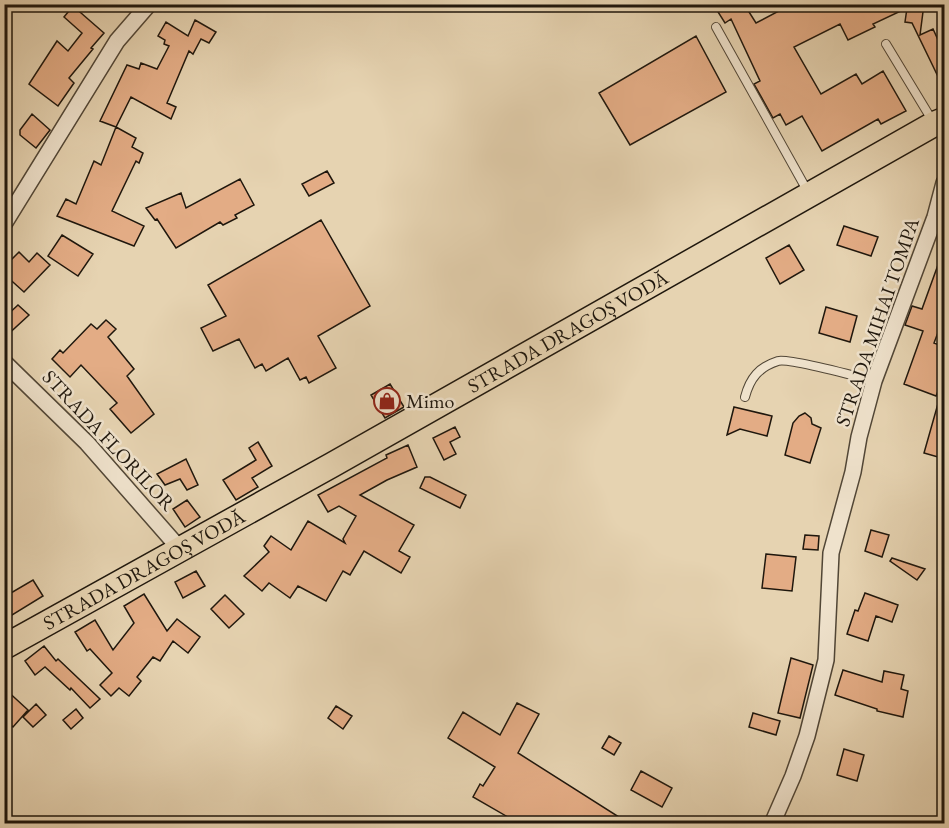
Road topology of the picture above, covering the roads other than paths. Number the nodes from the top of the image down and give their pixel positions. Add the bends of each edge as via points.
1 (148, 4) edge
2 (716, 27) dead end
3 (886, 44) dead end
4 (939, 122) edge
5 (945, 183) edge
6 (810, 195) junction
7 (4, 224) edge
8 (4, 362) edge
9 (874, 381) junction
10 (746, 397) dead end
11 (180, 549) junction
12 (4, 647) edge
13 (771, 824) edge

1 - 7 street via 117,41
2 - 6 lane
3 - 4 lane
4 - 6 main road, STRADA DRAGOȘ VODĂ
5 - 9 street, STRADA MIHAI TOMPA
6 - 11 main road, STRADA DRAGOȘ VODĂ
8 - 11 street, STRADA FLORILOR via 87,443
9 - 10 lane via 780,360 760,370 750,381
9 - 13 street, STRADA MIHAI TOMPA via 831,554 826,660 797,766
11 - 12 main road, STRADA DRAGOȘ VODĂ

